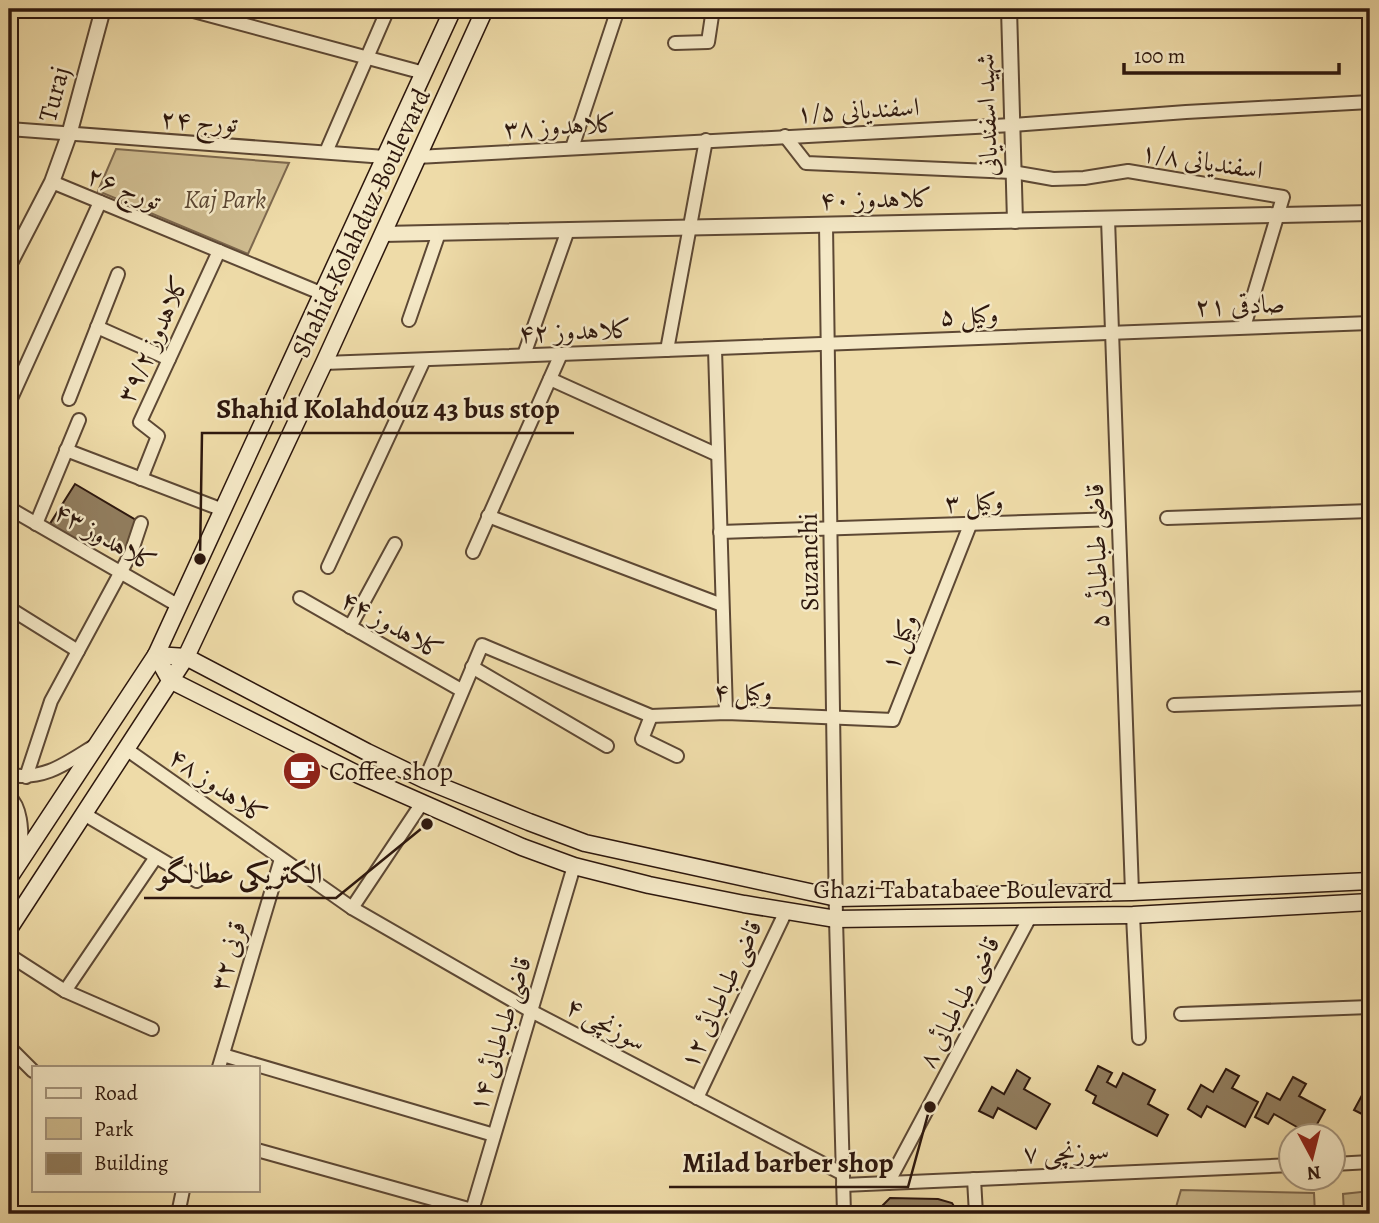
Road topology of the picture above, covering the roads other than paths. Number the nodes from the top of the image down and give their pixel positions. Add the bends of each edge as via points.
1 (103, 9) edge
2 (186, 9) edge
3 (388, 9) edge
4 (453, 9) edge
5 (485, 9) edge
6 (618, 9) edge
7 (713, 9) edge
8 (1009, 9) edge
9 (675, 43) dead end
10 (367, 57) junction
11 (424, 73) junction
12 (1370, 102) edge
13 (1012, 125) junction
14 (9, 129) edge
15 (69, 135) junction
16 (785, 136) junction
17 (706, 140) junction
18 (572, 148) junction
19 (326, 152) junction
20 (385, 157) junction
21 (417, 157) junction
22 (1013, 172) junction
23 (52, 182) junction
24 (100, 202) junction
25 (1370, 213) edge
26 (1279, 215) junction
27 (1108, 219) junction
28 (1015, 221) junction
29 (826, 225) junction
30 (690, 228) junction
31 (568, 230) junction
32 (439, 233) junction
33 (383, 234) junction
34 (219, 251) junction
35 (9, 265) edge
36 (118, 274) dead end
37 (323, 294) junction
38 (410, 320) dead end
39 (1370, 323) edge
40 (97, 327) junction
41 (1244, 327) junction
42 (1112, 333) junction
43 (828, 344) junction
44 (715, 349) junction
45 (667, 350) junction
46 (561, 354) junction
47 (524, 355) junction
48 (169, 359) junction
49 (424, 360) junction
50 (324, 363) junction
51 (550, 379) junction
52 (69, 399) dead end
53 (9, 404) edge
54 (79, 420) dead end
55 (66, 450) junction
56 (718, 455) junction
57 (141, 479) junction
58 (9, 508) edge
59 (223, 510) junction
60 (1370, 511) edge
61 (488, 516) junction
62 (1167, 518) dead end
63 (1118, 519) junction
64 (141, 523) dead end
65 (36, 524) junction
66 (970, 525) junction
67 (831, 529) junction
68 (720, 533) junction
69 (395, 544) dead end
70 (472, 552) dead end
71 (328, 567) dead end
72 (120, 572) junction
73 (300, 598) dead end
74 (722, 605) junction
75 (179, 606) junction
76 (9, 608) edge
77 (350, 627) junction
78 (78, 651) junction
79 (156, 655) junction
80 (186, 657) junction
81 (472, 667) junction
82 (170, 680) junction
83 (461, 690) junction
84 (1370, 698) edge
85 (1174, 705) dead end
86 (726, 713) junction
87 (651, 716) junction
88 (834, 717) junction
89 (98, 744) junction
90 (607, 746) dead end
91 (126, 749) junction
92 (677, 756) dead end
93 (9, 775) edge
94 (26, 777) junction
95 (425, 780) junction
96 (9, 796) edge
97 (422, 803) junction
98 (84, 814) junction
99 (156, 857) junction
100 (22, 858) junction
101 (281, 859) junction
102 (574, 866) junction
103 (9, 878) edge
104 (197, 881) dead end
105 (1370, 881) edge
106 (1132, 892) junction
107 (837, 898) junction
108 (1370, 902) edge
109 (352, 908) junction
110 (786, 911) junction
111 (1133, 915) junction
112 (1030, 917) junction
113 (836, 919) junction
114 (9, 929) edge
115 (9, 956) edge
116 (65, 991) junction
117 (1370, 1007) edge
118 (531, 1011) junction
119 (1181, 1014) dead end
120 (152, 1029) dead end
121 (1139, 1038) dead end
122 (9, 1047) edge
123 (221, 1061) edge
124 (239, 1066) edge
125 (32, 1070) edge
126 (259, 1071) edge
127 (697, 1098) junction
128 (494, 1135) junction
129 (259, 1151) edge
130 (1370, 1162) edge
131 (1348, 1163) edge
132 (1278, 1166) edge
133 (974, 1179) junction
134 (843, 1180) junction
135 (888, 1183) junction
136 (183, 1192) edge
137 (471, 1212) edge
138 (178, 1214) edge
139 (844, 1214) edge
140 (976, 1214) edge

1 - 15 street, Turaj
2 - 10 street
3 - 10 street
4 - 11 main road, Shahid Kolahduz Boulevard
5 - 21 main road, Shahid Kolahduz Boulevard
6 - 18 street
7 - 9 street via 708,42
8 - 13 street, شهید اسفندیانی
10 - 11 street
10 - 19 street
11 - 20 main road, Shahid Kolahduz Boulevard
12 - 13 street, اسفندیانی ۱/۵
13 - 16 street, اسفندیانی ۱/۵
13 - 22 street, شهید اسفندیانی
14 - 15 street, تورج ۲۴
15 - 19 street, تورج ۲۴
15 - 23 street, Turaj
16 - 17 street, اسفندیانی ۱/۵
16 - 22 street via 806,163
17 - 18 street, کلاهدوز ۳۸
17 - 30 street
18 - 21 street, کلاهدوز ۳۸
19 - 20 street, تورج ۲۴
20 - 37 main road, Shahid Kolahduz Boulevard
21 - 33 main road, Shahid Kolahduz Boulevard
22 - 26 street, اسفندیانی ۱/۸ via 1054,179 1141,173 1283,197
22 - 28 street, شهید اسفندیانی
23 - 24 street, تورج ۲۶
23 - 35 street, Turaj
24 - 34 street, تورج ۲۶
24 - 53 street
25 - 26 street, کلاهدوز ۴۰
26 - 27 street, کلاهدوز ۴۰
26 - 41 street
27 - 28 street, کلاهدوز ۴۰
27 - 42 street, قاضی طباطبائی ۵
28 - 29 street, کلاهدوز ۴۰
29 - 30 street, کلاهدوز ۴۰
29 - 43 street, Suzanchi
30 - 31 street, کلاهدوز ۴۰
30 - 45 street
31 - 32 street, کلاهدوز ۴۰
31 - 47 street
32 - 33 street, کلاهدوز ۴۰
32 - 38 street
33 - 50 main road, Shahid Kolahduz Boulevard
34 - 37 street, تورج ۲۶
34 - 48 street, کلاهدوز ۳۹/۲
36 - 40 street
37 - 59 main road, Shahid Kolahduz Boulevard
39 - 41 street, صادقی ۲۱
40 - 48 street
40 - 52 street
41 - 42 street, صادقی ۲۱
42 - 43 street, وکيل ۵
42 - 63 street, قاضی طباطبائی ۵
43 - 44 street, کلاهدوز ۴۲
43 - 67 street, Suzanchi
44 - 45 street, کلاهدوز ۴۲
44 - 56 street
45 - 46 street, کلاهدوز ۴۲
46 - 47 street, کلاهدوز ۴۲
46 - 51 street
47 - 49 street, کلاهدوز ۴۲
48 - 57 street, کلاهدوز ۳۹/۲ via 140,422 158,436
49 - 50 street, کلاهدوز ۴۲
49 - 71 street
50 - 80 main road, Shahid Kolahduz Boulevard
51 - 56 street
51 - 61 street
54 - 55 street
55 - 57 street
55 - 65 street
56 - 68 street
57 - 59 street
58 - 65 street, کلاهدوز ۴۳
59 - 75 main road, Shahid Kolahduz Boulevard
60 - 62 street
61 - 70 street
61 - 74 street
63 - 66 street, وکيل ۳
63 - 106 street, قاضی طباطبائی ۵
64 - 72 street
65 - 72 street, کلاهدوز ۴۳
66 - 67 street, وکيل ۳
66 - 88 street, وکيل ۱ via 893,720
67 - 68 street, وکيل ۳
67 - 88 street, Suzanchi
68 - 74 street
69 - 77 street
72 - 75 street, کلاهدوز ۴۳
72 - 78 street
73 - 77 street, کلاهدوز ۴۴
74 - 86 street
75 - 79 main road, Shahid Kolahduz Boulevard
76 - 78 street
77 - 83 street, کلاهدوز ۴۴
78 - 94 street via 51,701
79 - 80 main road, Ghazi Tabatabaee Boulevard
79 - 82 main road
79 - 89 main road, Shahid Kolahduz Boulevard
80 - 82 main road, Shahid Kolahduz Boulevard
80 - 95 main road, Ghazi Tabatabaee Boulevard
81 - 83 street
81 - 87 street via 482,645
81 - 90 street
82 - 91 main road, Shahid Kolahduz Boulevard
82 - 97 main road, Ghazi Tabatabaee Boulevard
83 - 95 street
84 - 85 street
86 - 87 street, وکيل ۴
86 - 88 street, وکيل ۴
87 - 92 street via 642,739
88 - 107 street, Suzanchi
89 - 94 street via 57,769
89 - 100 main road, Shahid Kolahduz Boulevard
91 - 98 main road, Shahid Kolahduz Boulevard
91 - 101 street, کلاهدوز ۴۸
93 - 94 street
95 - 107 main road, Ghazi Tabatabaee Boulevard via 586,843
96 - 100 street via 19,814
97 - 102 main road, Ghazi Tabatabaee Boulevard
97 - 109 street
98 - 99 street
98 - 114 main road, Shahid Kolahduz Boulevard
99 - 104 street
99 - 116 street
100 - 103 main road, Shahid Kolahduz Boulevard
101 - 109 street, کلاهدوز ۴۸
101 - 123 street, قرنی ۳۲
102 - 110 main road, Ghazi Tabatabaee Boulevard
102 - 118 street, قاضی طباطبائی ۱۴
105 - 106 main road, Ghazi Tabatabaee Boulevard
106 - 107 main road, Ghazi Tabatabaee Boulevard
107 - 113 street, Suzanchi
108 - 111 main road, Ghazi Tabatabaee Boulevard
109 - 118 street, سوزنچی ۴
110 - 113 main road, Ghazi Tabatabaee Boulevard
110 - 127 street, قاضی طباطبائی ۱۲
111 - 112 main road, Ghazi Tabatabaee Boulevard
111 - 121 street
112 - 113 main road, Ghazi Tabatabaee Boulevard
112 - 135 street, قاضی طباطبائی ۸
113 - 134 street
115 - 116 street
116 - 120 street
117 - 119 street
118 - 127 street, سوزنچی ۴
118 - 128 street, قاضی طباطبائی ۱۴
122 - 125 street
123 - 124 street
126 - 128 street
127 - 134 street, سوزنچی ۴
128 - 137 street, قاضی طباطبائی ۱۴
129 - 137 street
130 - 131 street
132 - 133 street, سوزنچی ۷
133 - 135 street, سوزنچی ۷
133 - 140 street
134 - 135 street, سوزنچی ۷
134 - 139 street
136 - 138 street

